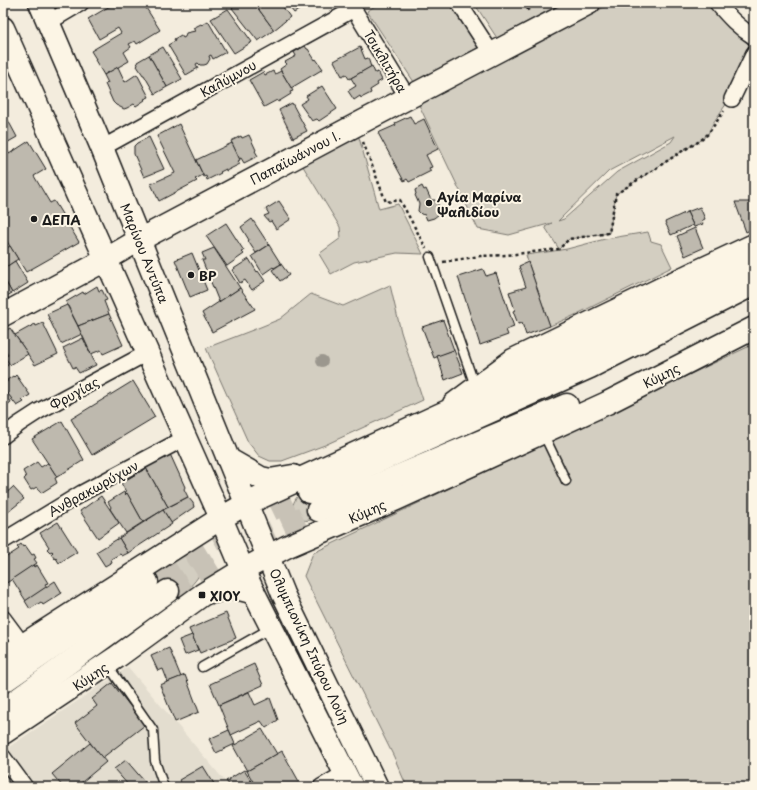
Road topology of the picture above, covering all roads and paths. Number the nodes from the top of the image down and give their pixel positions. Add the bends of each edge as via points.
1 (81, 3) edge
2 (459, 3) edge
3 (590, 3) edge
4 (717, 3) edge
5 (352, 6) edge
6 (44, 12) edge
7 (3, 28) edge
8 (754, 37) edge
9 (754, 53) edge
10 (492, 54) junction
11 (408, 98) junction
12 (732, 99) joint
13 (356, 125) junction
14 (102, 148) junction
15 (139, 240) junction
16 (754, 245) edge
17 (106, 259) junction
18 (431, 260) junction
19 (754, 264) edge
20 (733, 274) junction
21 (754, 284) edge
22 (661, 289) junction
23 (3, 315) edge
24 (754, 316) edge
25 (754, 328) edge
26 (147, 353) junction
27 (475, 387) junction
28 (439, 415) junction
29 (542, 433) junction
30 (3, 436) edge
31 (185, 438) junction
32 (228, 459) junction
33 (566, 481) dead end
34 (314, 492) junction
35 (246, 504) junction
36 (221, 518) junction
37 (3, 541) edge
38 (268, 557) junction
39 (243, 570) junction
40 (254, 593) junction
41 (202, 595) junction
42 (3, 618) edge
43 (271, 627) junction
44 (23, 645) junction
45 (3, 659) edge
46 (107, 664) junction
47 (202, 667) dead end
48 (3, 682) edge
49 (3, 710) edge
50 (3, 733) edge
51 (3, 757) edge
52 (754, 778) edge
53 (349, 780) edge
54 (24, 787) edge
55 (164, 787) edge
56 (321, 787) edge
57 (377, 787) edge
58 (750, 787) edge

1 - 6 street
2 - 10 street
3 - 10 main road, Παπαϊωάννου Ι.
4 - 8 street via 735,23
5 - 11 street, Τσικλιτήρα
5 - 14 street, Καλύμνου
6 - 14 main road, Μαρίνου Αντύπα
7 - 17 main road
9 - 12 street
10 - 11 main road, Παπαϊωάννου Ι.
11 - 13 main road, Παπαϊωάννου Ι.
12 - 18 path via 708,134 700,141 616,194 609,233 569,239 560,249
13 - 15 main road, Παπαϊωάννου Ι.
13 - 18 path via 386,202 400,200
14 - 15 main road, Μαρίνου Αντύπα
15 - 17 main road, Παπαϊωάννου Ι.
15 - 32 main road, Μαρίνου Αντύπα
16 - 22 main road, Κύμης
17 - 23 main road, Παπαϊωάννου Ι.
17 - 26 main road
18 - 27 lane
19 - 20 main road, Κύμης
20 - 22 main road
20 - 28 main road, Κύμης via 533,374
21 - 34 main road, Κύμης via 590,367
22 - 27 main road, Κύμης via 513,360
24 - 34 main road, Κύμης via 602,391
25 - 29 main road, Κύμης
26 - 30 street, Φρυγίας via 39,412
26 - 31 main road
27 - 28 main road, Κύμης
28 - 34 main road, Κύμης
29 - 33 lane
29 - 38 main road, Κύμης
31 - 36 main road
31 - 37 street, Ανθρακωρύχων via 82,493
32 - 34 main road via 261,478
32 - 35 main road, Μαρίνου Αντύπα
34 - 35 main road, Κύμης
35 - 36 main road, Κύμης
35 - 38 main road, Ολυμπιονίκη Σπύρου Λούη
36 - 39 main road, Ολυμπιονίκη Σπύρου Λούη
36 - 44 main road, Κύμης
38 - 39 main road, Κύμης
38 - 57 main road, Ολυμπιονίκη Σπύρου Λούη via 283,594
39 - 40 main road, Ολυμπιονίκη Σπύρου Λούη
39 - 41 main road, Κύμης
40 - 41 main road via 222,588
40 - 43 main road, Ολυμπιονίκη Σπύρου Λούη
41 - 46 main road, Κύμης
42 - 44 street
43 - 47 lane
43 - 53 main road, Ολυμπιονίκη Σπύρου Λούη
44 - 45 main road, Κύμης
46 - 50 main road, Κύμης
46 - 55 lane via 153,730 155,761
48 - 49 main road, Κύμης via 162,583
51 - 54 street
52 - 58 path
53 - 56 street

